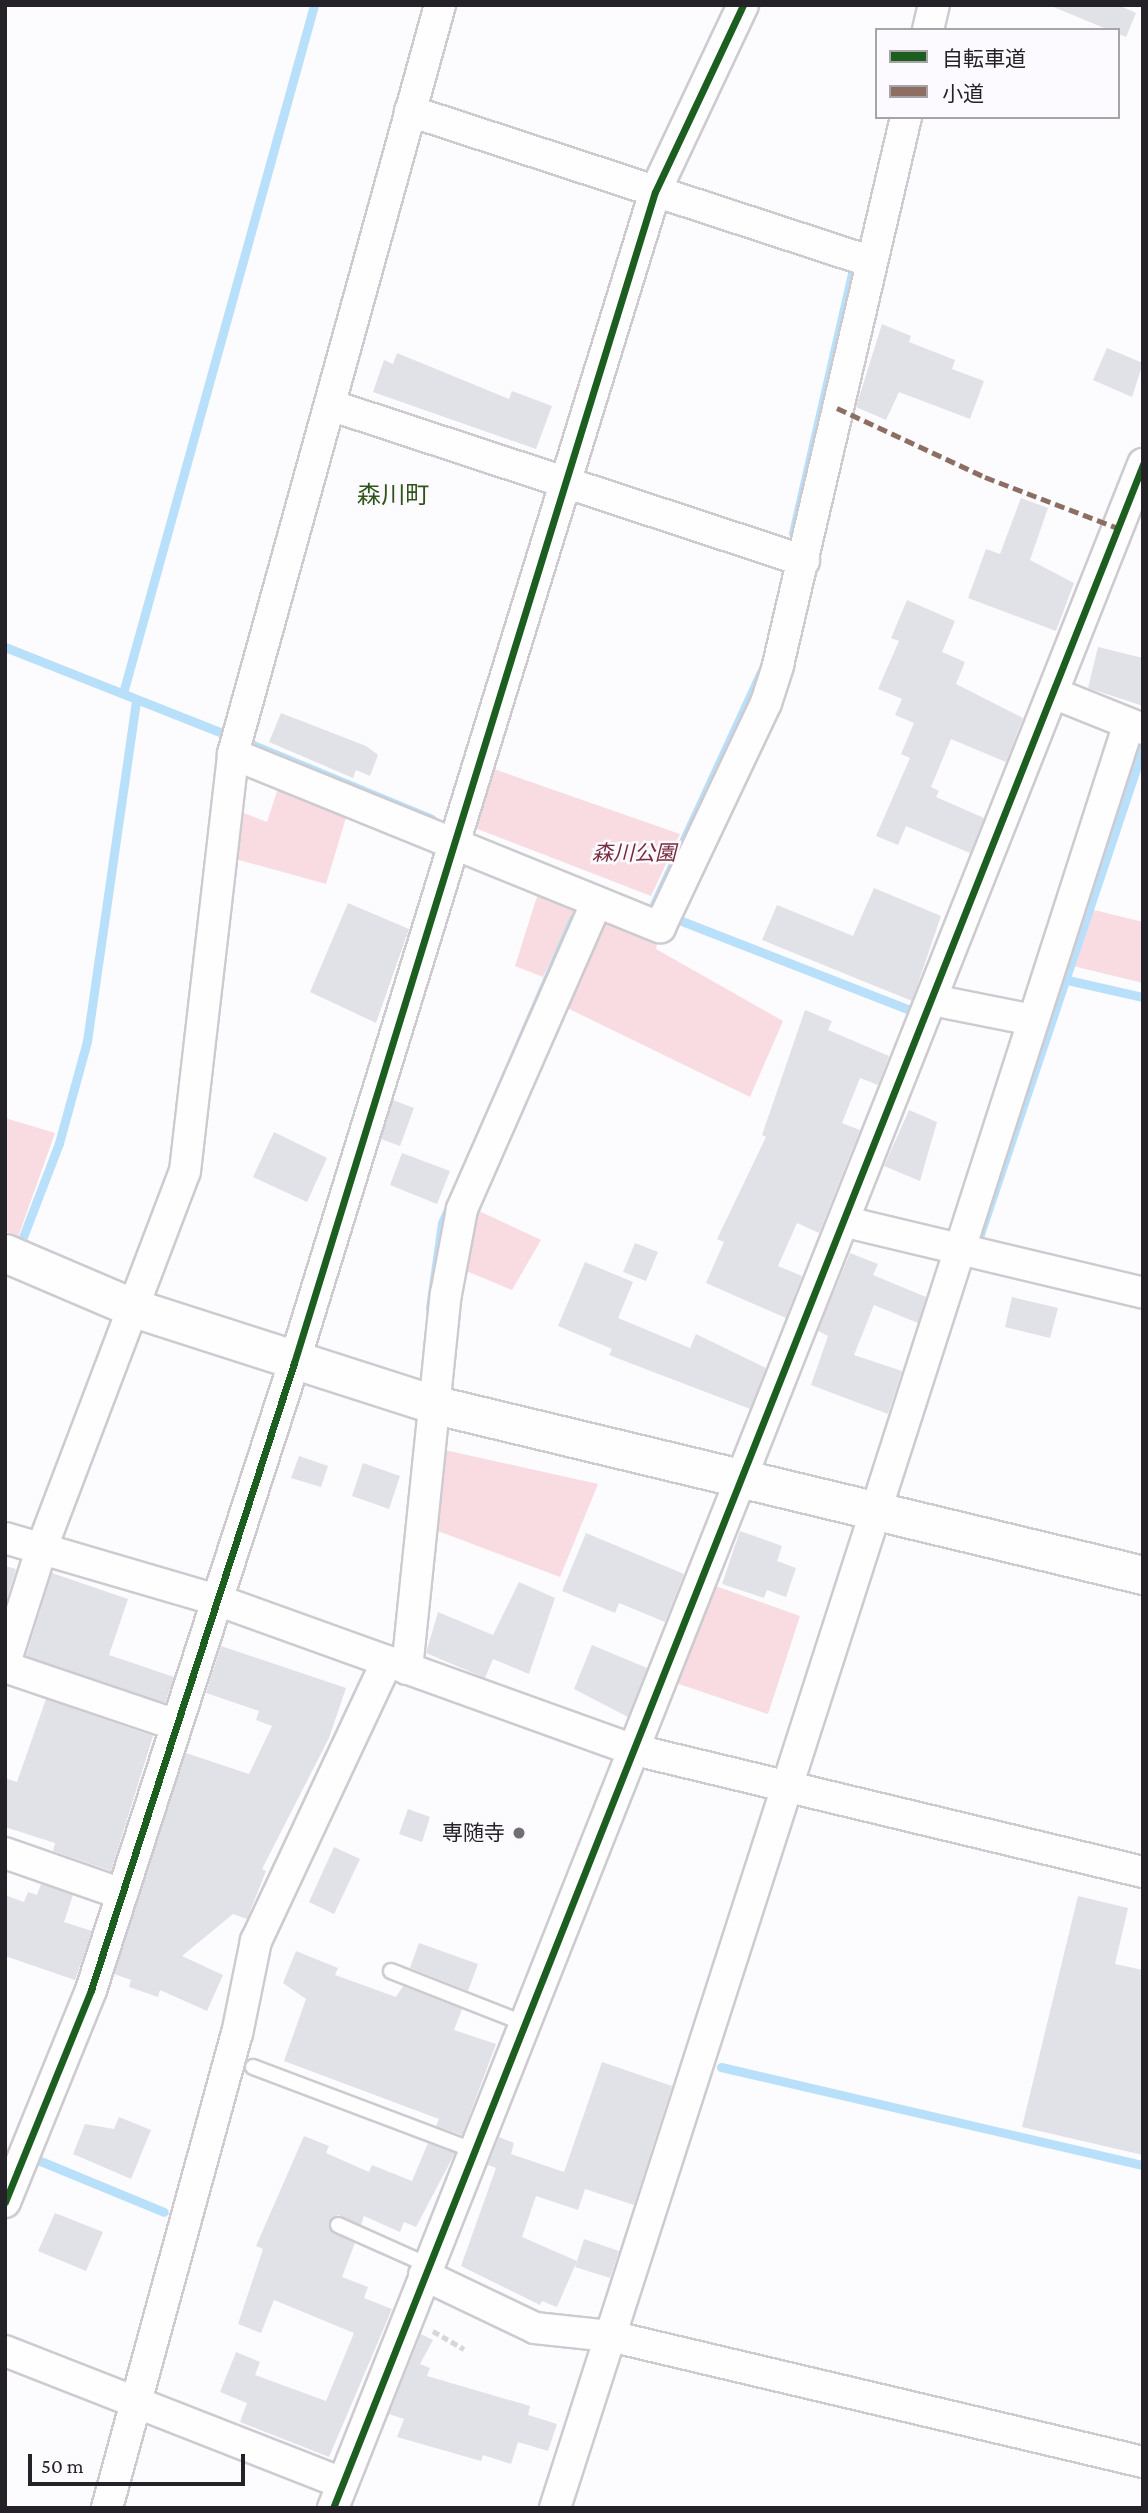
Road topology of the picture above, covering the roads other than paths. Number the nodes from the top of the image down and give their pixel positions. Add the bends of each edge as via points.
1 (440, 5) edge
2 (743, 5) edge
3 (934, 5) edge
4 (928, 28) edge
5 (410, 111) junction
6 (906, 119) edge
7 (655, 192) junction
8 (870, 261) junction
9 (330, 405) junction
10 (1143, 464) edge
11 (564, 480) junction
12 (804, 561) junction
13 (1053, 693) junction
14 (1135, 728) edge
15 (233, 754) junction
16 (453, 846) junction
17 (597, 902) junction
18 (932, 1000) junction
19 (1033, 1020) junction
20 (846, 1222) junction
21 (959, 1249) junction
22 (5, 1253) edge
23 (1143, 1293) edge
24 (134, 1308) junction
25 (294, 1363) junction
26 (436, 1405) junction
27 (741, 1482) junction
28 (874, 1511) junction
29 (5, 1538) edge
30 (41, 1550) junction
31 (1143, 1575) edge
32 (217, 1600) junction
33 (5, 1665) edge
34 (397, 1665) junction
35 (176, 1726) junction
36 (631, 1749) junction
37 (785, 1789) junction
38 (5, 1853) edge
39 (1143, 1872) edge
40 (122, 1894) junction
41 (391, 1971) dead end
42 (523, 2023) junction
43 (253, 2067) dead end
44 (473, 2150) junction
45 (5, 2202) edge
46 (338, 2225) dead end
47 (426, 2270) junction
48 (610, 2336) junction
49 (5, 2351) edge
50 (138, 2403) junction
51 (1143, 2462) edge
52 (338, 2496) edge
53 (107, 2508) edge
54 (555, 2508) edge

1 - 5 street
2 - 7 street
3 - 4 street
5 - 7 street
5 - 9 street
6 - 8 street
7 - 8 street
7 - 11 street
8 - 12 street
9 - 11 street
9 - 15 street
10 - 13 street
11 - 12 street
11 - 16 street
12 - 17 street via 766,703 660,927
13 - 14 street
13 - 18 street
14 - 19 street
15 - 16 street
15 - 24 street via 185,1171
16 - 17 street
16 - 25 street
17 - 26 street via 462,1209
18 - 19 street
18 - 20 street
19 - 21 street
20 - 21 street
20 - 27 street
21 - 23 street
21 - 28 street
22 - 24 street
24 - 25 street
24 - 30 street
25 - 26 street
25 - 32 street
26 - 27 street
26 - 34 street
27 - 28 street
27 - 36 street
28 - 31 street
28 - 37 street
29 - 30 street
30 - 32 street
30 - 33 street
32 - 34 street
32 - 35 street
33 - 35 street
34 - 36 street
34 - 50 street via 256,1941 237,2034
35 - 40 street
36 - 37 street
36 - 42 street
37 - 39 street
37 - 48 street
38 - 40 street
40 - 45 street via 91,1990
41 - 42 lane
42 - 44 street
43 - 44 lane
44 - 47 street
46 - 47 lane
47 - 48 street via 535,2328
47 - 52 street
48 - 51 street
48 - 54 street
49 - 50 street
50 - 52 street
50 - 53 street

